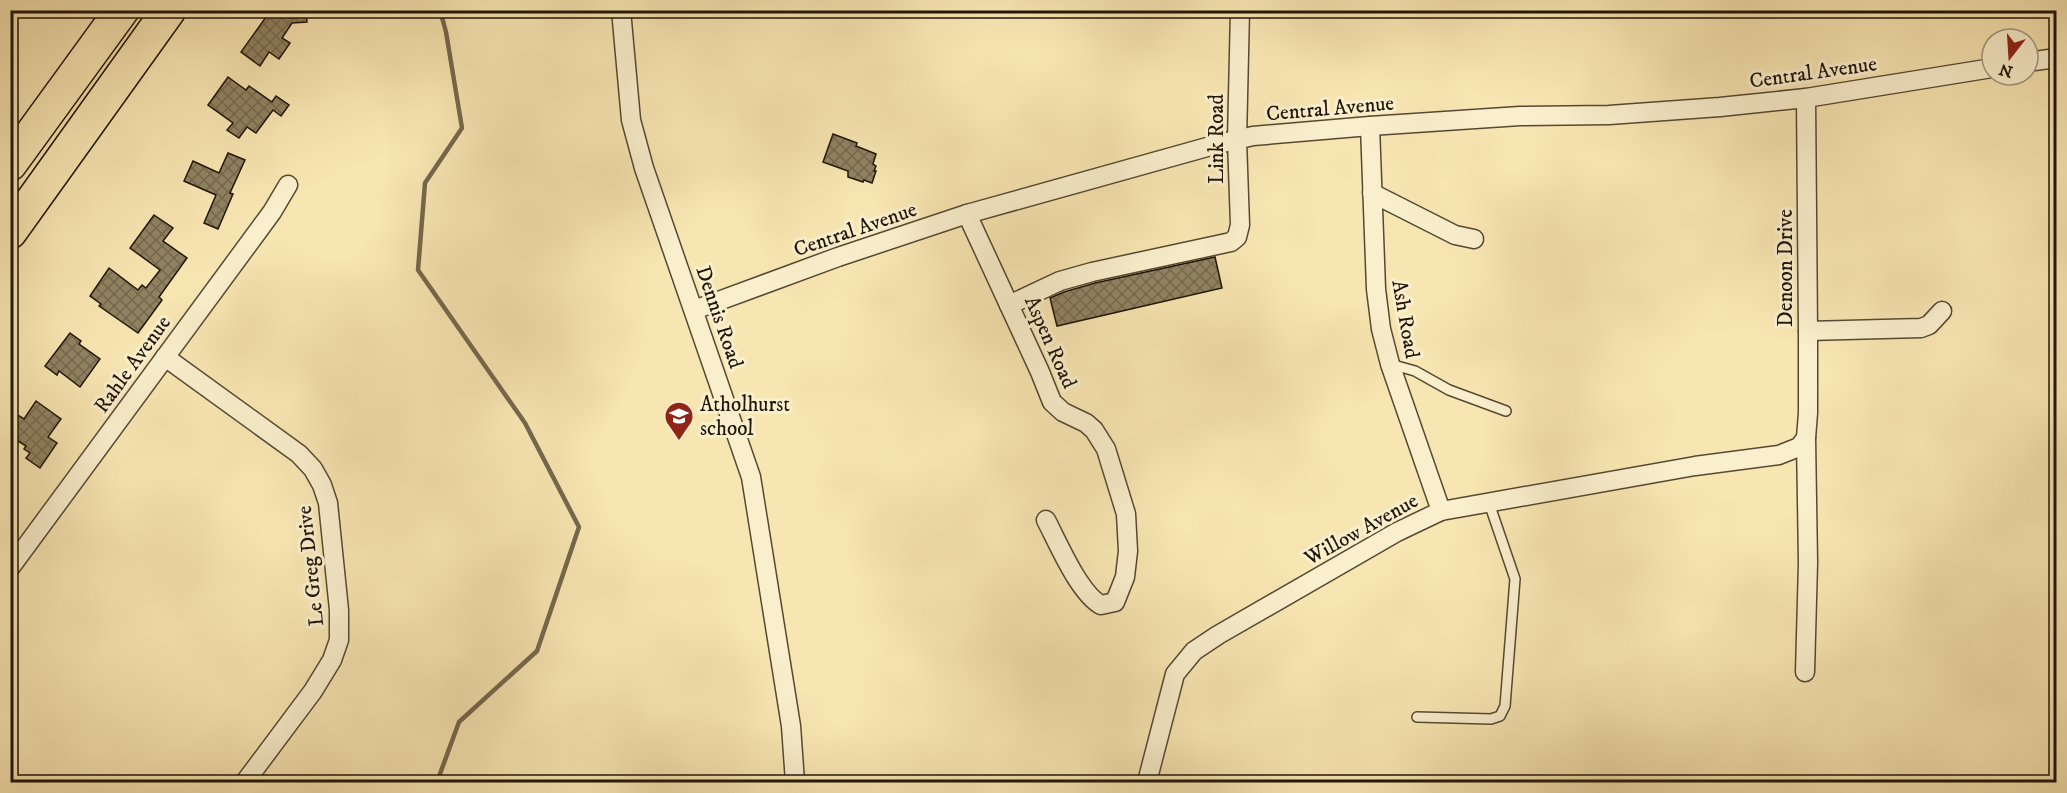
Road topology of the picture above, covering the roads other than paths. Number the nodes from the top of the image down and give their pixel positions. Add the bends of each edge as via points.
1 (122, 10) edge
2 (170, 10) edge
3 (621, 10) edge
4 (1240, 10) edge
5 (2056, 58) edge
6 (2040, 60) edge
7 (1980, 70) edge
8 (1806, 98) junction
9 (1370, 126) junction
10 (1237, 140) junction
11 (10, 164) edge
12 (288, 186) dead end
13 (1372, 193) junction
14 (967, 214) junction
15 (10, 232) edge
16 (1474, 239) dead end
17 (1009, 305) junction
18 (694, 310) junction
19 (1942, 311) dead end
20 (1808, 331) junction
21 (165, 357) junction
22 (1390, 364) junction
23 (1506, 411) dead end
24 (1806, 438) junction
25 (1489, 503) junction
26 (1441, 511) junction
27 (1046, 520) dead end
28 (10, 568) edge
29 (1805, 672) dead end
30 (1417, 717) dead end
31 (245, 783) edge
32 (795, 783) edge
33 (1147, 783) edge

1 - 11 highway
2 - 15 highway
3 - 18 street, Dennis Road via 634,133
4 - 10 street, Link Road
5 - 6 street
7 - 8 street, Central Avenue
8 - 9 street, Central Avenue via 1609,115 1520,116
8 - 20 street, Denoon Drive
9 - 10 street, Central Avenue
9 - 13 street, Ash Road
10 - 14 street, Central Avenue
10 - 17 street, Link Road via 1239,232 1231,242 1060,281
12 - 21 street, Rahle Avenue
13 - 16 street via 1455,235
13 - 22 street, Ash Road via 1376,290
14 - 17 street, Aspen Road
14 - 18 street, Central Avenue
17 - 27 street, Aspen Road via 1052,402 1086,423 1106,449 1126,514 1125,577 1115,602 1101,605 1082,587
18 - 32 street, Dennis Road via 751,477 791,726
19 - 20 street via 1922,328
20 - 24 street, Denoon Drive
21 - 28 street, Rahle Avenue
21 - 31 street, Le Greg Drive via 299,454 314,469 328,503 339,610 337,647 313,691
22 - 23 lane
22 - 26 street, Ash Road
24 - 25 street, Willow Avenue via 1799,447 1779,455
24 - 29 street, Denoon Drive
25 - 26 street, Willow Avenue
25 - 30 lane via 1515,579 1505,706 1500,716 1491,719
26 - 33 street, Willow Avenue via 1367,549 1194,651 1175,674

